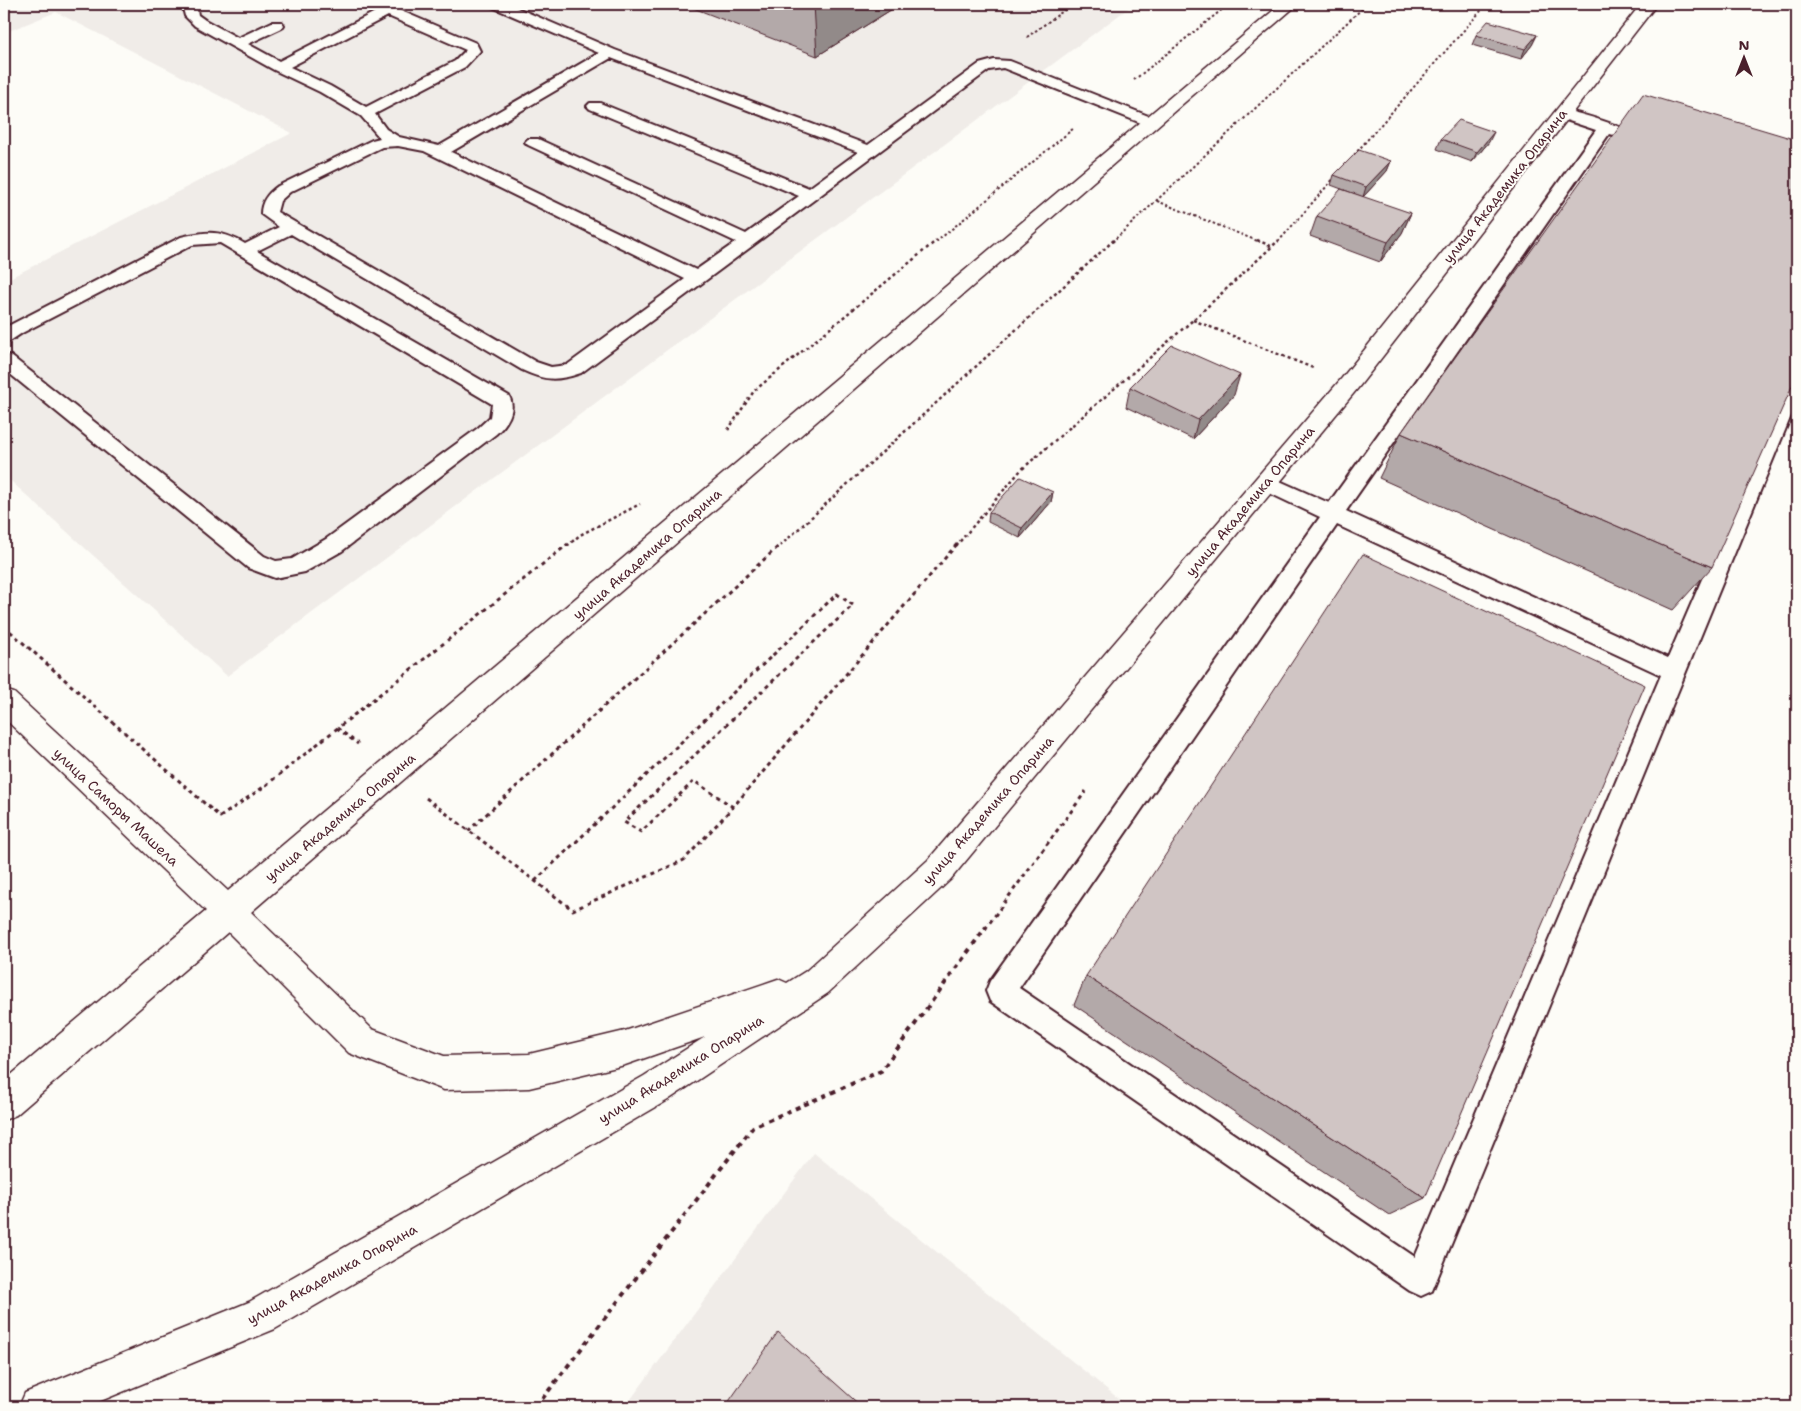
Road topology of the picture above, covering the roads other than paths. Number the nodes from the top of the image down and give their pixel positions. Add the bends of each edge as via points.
1 (189, 4) edge
2 (497, 4) edge
3 (1290, 4) edge
4 (1648, 4) edge
5 (382, 8) edge
6 (277, 25) dead end
7 (237, 44) junction
8 (610, 53) junction
9 (279, 67) junction
10 (594, 106) dead end
11 (366, 113) junction
12 (1562, 114) junction
13 (1151, 122) junction
14 (1606, 127) junction
15 (1633, 136) edge
16 (394, 140) junction
17 (533, 142) dead end
18 (870, 151) junction
19 (438, 153) junction
20 (811, 195) junction
21 (292, 227) junction
22 (748, 241) junction
23 (244, 251) junction
24 (698, 278) junction
25 (4, 337) edge
26 (4, 360) edge
27 (1797, 379) edge
28 (1266, 482) junction
29 (1333, 514) junction
30 (1674, 671) junction
31 (4, 701) edge
32 (229, 912) junction
33 (817, 982) junction
34 (4, 1103) edge
35 (39, 1407) edge

1 - 7 lane via 192,16 200,23
2 - 8 lane
3 - 13 street, улица Академика Опарина
4 - 12 street, улица Академика Опарина
5 - 9 lane
5 - 11 lane via 471,46 473,51 460,64
6 - 7 lane
7 - 9 lane
8 - 18 lane
8 - 19 lane
9 - 11 lane
10 - 20 lane
11 - 16 lane via 374,125
12 - 14 lane
12 - 28 street, улица Академика Опарина via 1350,383
13 - 18 lane via 1005,64 994,64 984,67
13 - 32 street, улица Академика Опарина
14 - 15 lane
14 - 29 lane
16 - 19 lane via 411,142
16 - 21 lane via 378,143 284,189 273,198 269,214
17 - 22 lane
18 - 20 lane
19 - 24 lane
20 - 22 lane
21 - 23 lane
21 - 24 lane via 547,374 574,369
22 - 24 lane
23 - 25 lane via 223,238 187,241
23 - 26 lane via 502,401 500,420 485,433 334,546 297,566 275,570 256,562
27 - 30 lane
28 - 29 lane
28 - 33 street, улица Академика Опарина via 939,870
29 - 30 lane
29 - 30 lane via 1000,991 1421,1280
31 - 32 street, улица Саморы Машела
32 - 33 street, улица Саморы Машела via 361,1041 444,1074 529,1071 624,1048
32 - 34 street, улица Академика Опарина
33 - 35 street, улица Академика Опарина via 656,1088 262,1316

